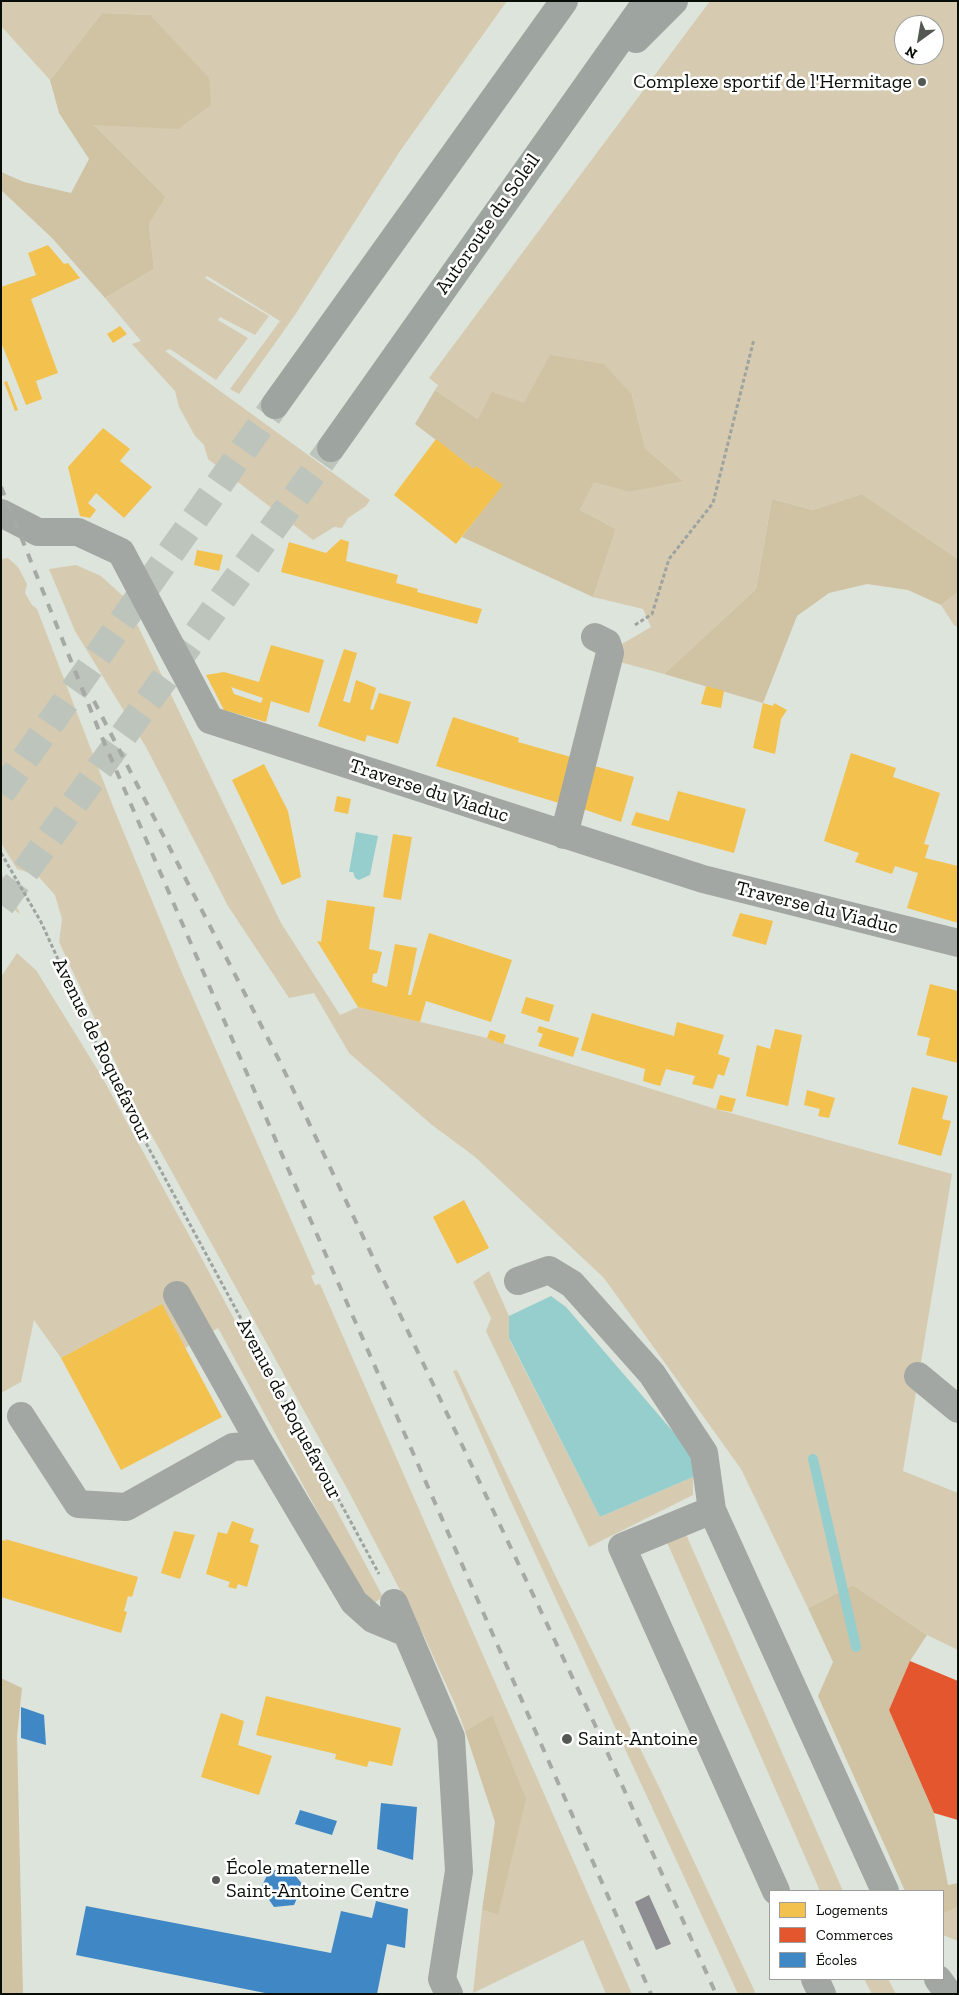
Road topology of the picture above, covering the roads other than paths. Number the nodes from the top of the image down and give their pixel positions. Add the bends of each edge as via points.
1 (564, 1) edge
2 (647, 1) edge
3 (674, 1) edge
4 (574, 103) junction
5 (275, 405) tunnel mouth
6 (331, 448) tunnel mouth
7 (1, 512) edge
8 (601, 640) road end
9 (564, 834) junction
10 (958, 943) edge
11 (518, 1281) dead end
12 (177, 1295) dead end
13 (918, 1376) dead end
14 (958, 1409) edge
15 (21, 1416) dead end
16 (261, 1445) junction
17 (712, 1510) junction
18 (394, 1603) road end
19 (408, 1633) junction
20 (776, 1890) edge
21 (886, 1890) edge
22 (815, 1980) edge
23 (939, 1980) edge
24 (449, 1994) edge
25 (822, 1994) edge
26 (949, 1994) edge

1 - 5 highway
2 - 4 highway, Autoroute du Soleil
3 - 4 highway
4 - 6 highway, Autoroute du Soleil
7 - 9 street, Traverse du Viaduc via 38,532 78,532 121,552 210,720
8 - 9 street via 610,653
9 - 10 street, Traverse du Viaduc via 703,879
11 - 17 street via 549,1270 572,1284 652,1374 704,1453
12 - 16 street
13 - 14 street
15 - 16 street via 78,1504 126,1507 233,1447
16 - 19 street via 354,1602 373,1619
17 - 20 street via 622,1547
17 - 21 street
18 - 19 street
19 - 24 street via 451,1737 459,1871 442,1979
22 - 25 street
23 - 26 street

